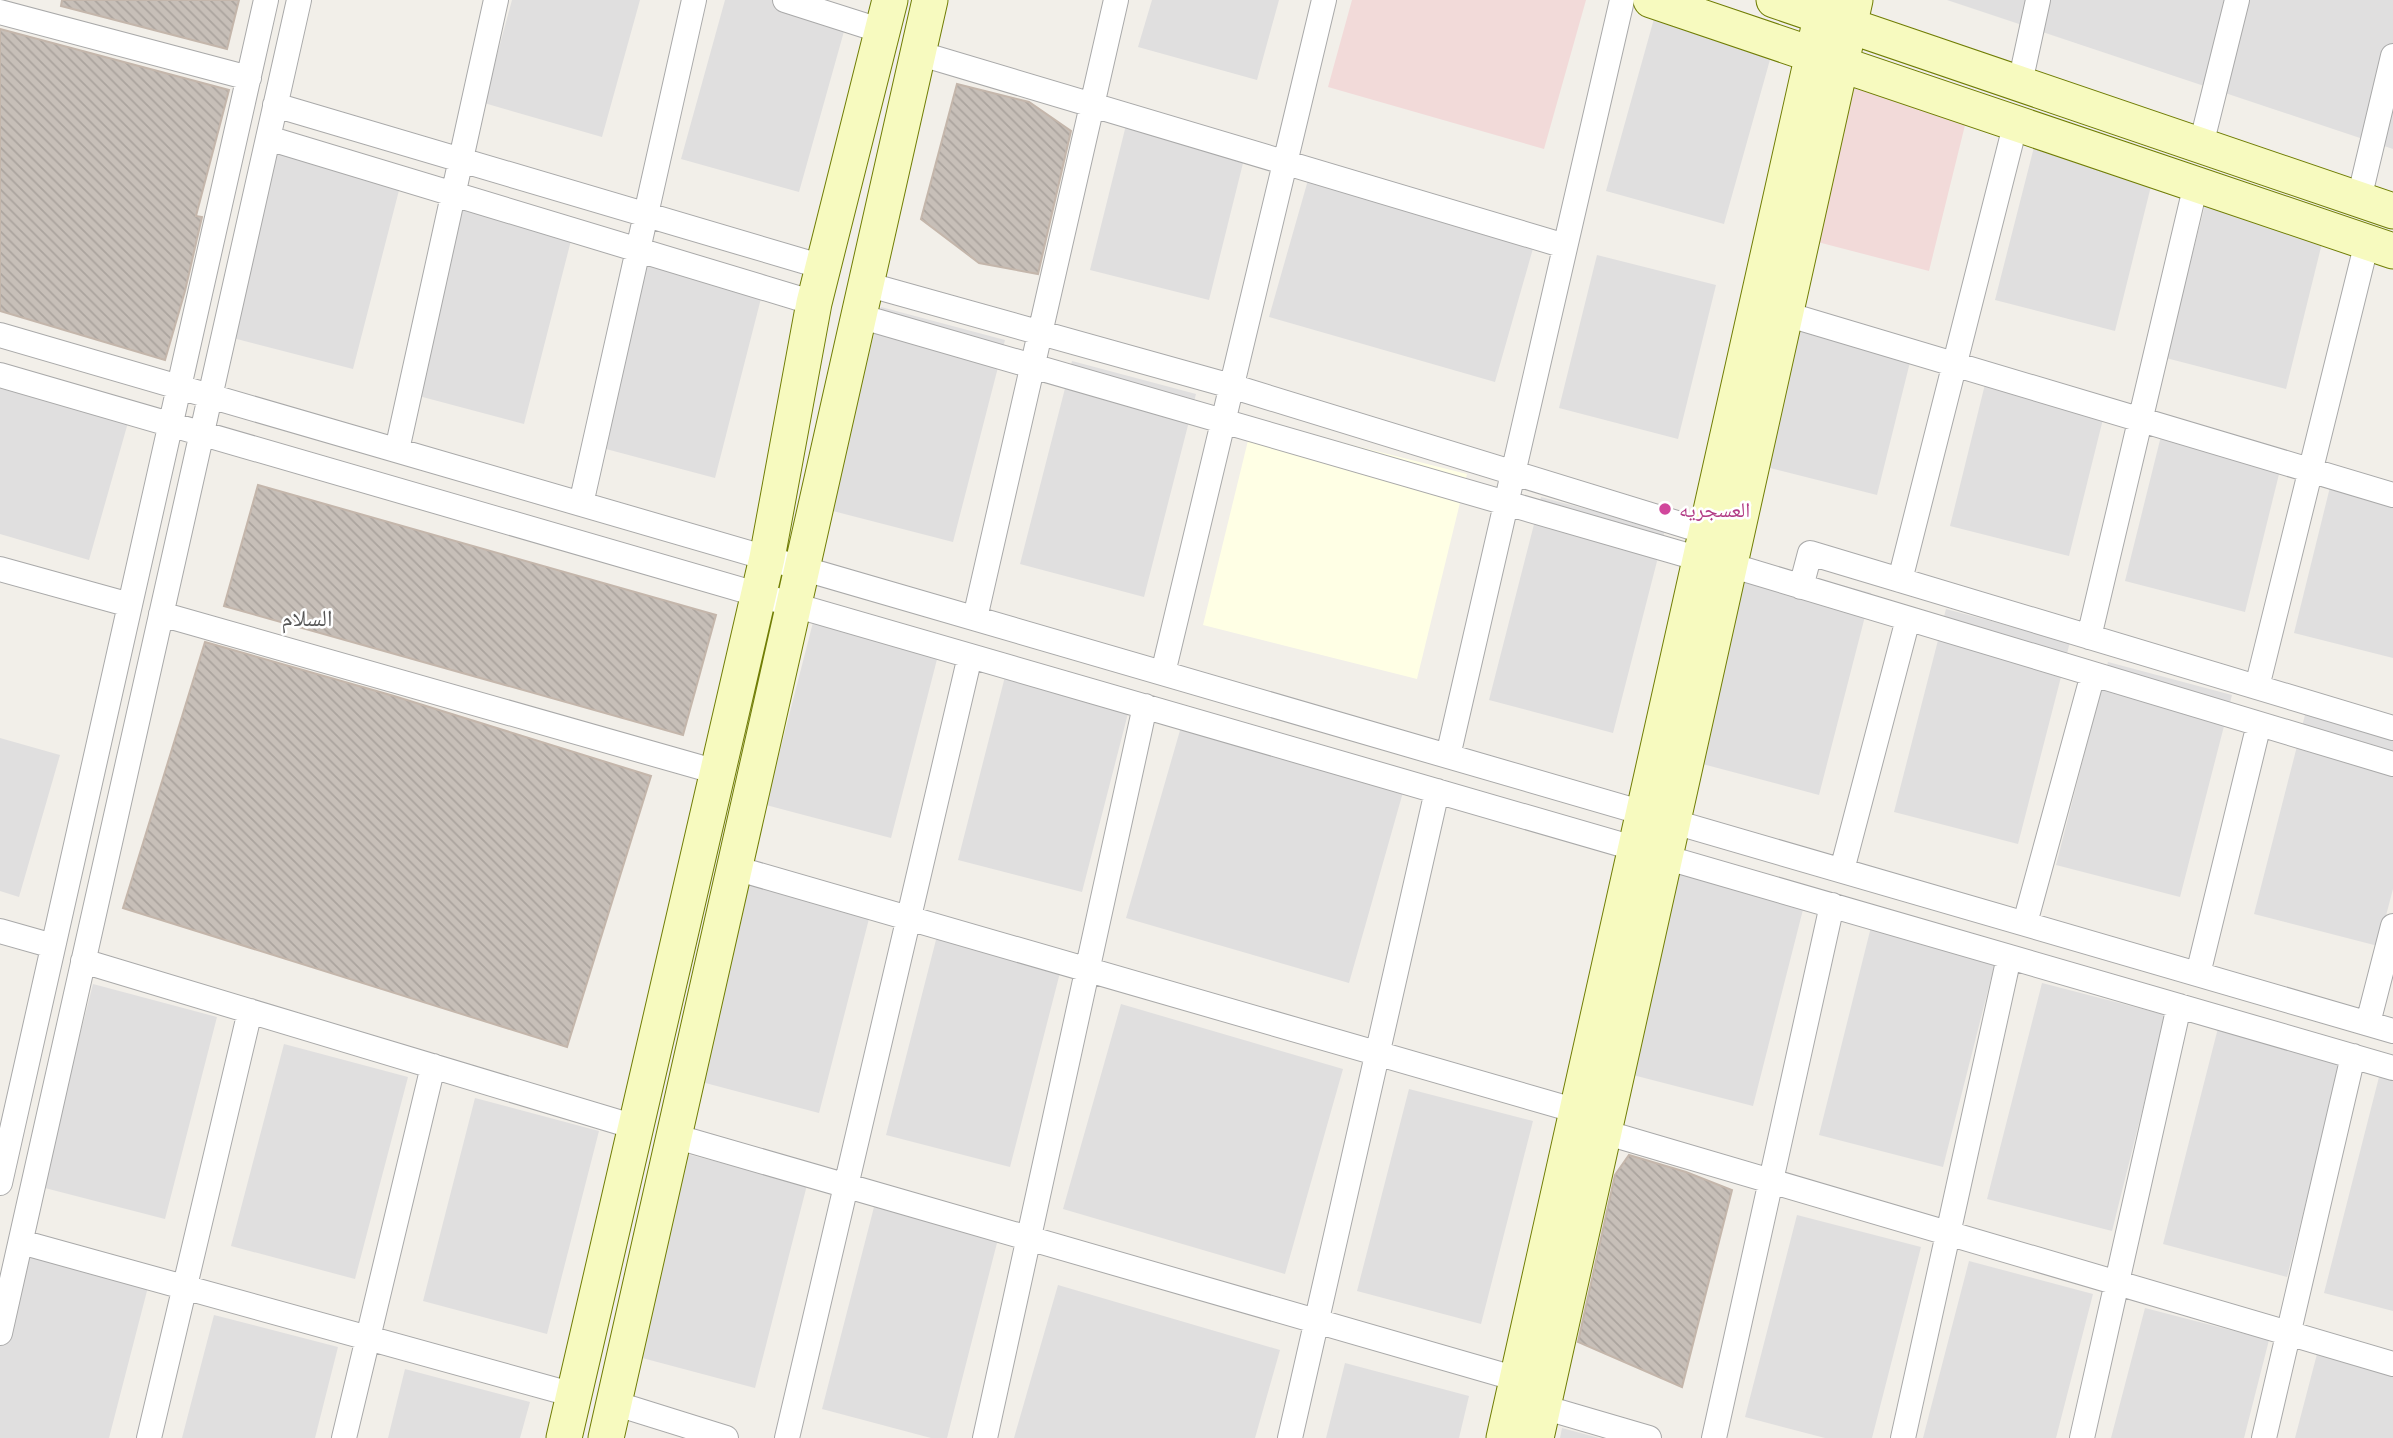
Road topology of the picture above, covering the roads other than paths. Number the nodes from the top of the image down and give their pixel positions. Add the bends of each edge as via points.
1 (266, 0) edge
2 (299, 0) edge
3 (496, 0) edge
4 (694, 0) edge
5 (785, 0) edge
6 (930, 0) edge
7 (1116, 0) edge
8 (1324, 0) edge
9 (1622, 0) edge
10 (1651, 0) edge
11 (1774, 0) edge
12 (2038, 0) edge
13 (2237, 0) edge
14 (1838, 10) edge
15 (0, 12) edge
16 (886, 15) edge
17 (918, 53) junction
18 (2393, 56) edge
19 (1827, 58) junction
20 (249, 78) junction
21 (2021, 83) junction
22 (275, 104) junction
23 (1092, 105) junction
24 (2016, 122) junction
25 (268, 138) junction
26 (2202, 145) junction
27 (461, 159) junction
28 (1285, 162) junction
29 (2196, 184) junction
30 (454, 194) junction
31 (2359, 199) junction
32 (2393, 211) edge
33 (646, 215) junction
34 (1565, 246) junction
35 (2380, 246) edge
36 (638, 250) junction
37 (823, 267) junction
38 (862, 300) junction
39 (814, 303) junction
40 (1786, 314) junction
41 (1041, 331) junction
42 (0, 335) edge
43 (1033, 364) junction
44 (1955, 365) junction
45 (0, 374) edge
46 (1231, 386) junction
47 (179, 387) junction
48 (210, 396) junction
49 (2140, 420) junction
50 (1223, 422) junction
51 (171, 424) junction
52 (202, 433) junction
53 (397, 450) junction
54 (2310, 471) junction
55 (1513, 472) junction
56 (2393, 495) edge
57 (1506, 503) junction
58 (581, 504) junction
59 (1712, 552) junction
60 (767, 558) junction
61 (802, 568) junction
62 (0, 569) edge
63 (1900, 580) junction
64 (1801, 587) junction
65 (758, 594) junction
66 (130, 605) junction
67 (794, 605) junction
68 (161, 614) junction
69 (975, 618) junction
70 (1908, 619) junction
71 (2089, 636) junction
72 (971, 656) junction
73 (1163, 673) junction
74 (2094, 674) junction
75 (2257, 687) junction
76 (1145, 706) junction
77 (2259, 724) junction
78 (2393, 728) edge
79 (1448, 755) junction
80 (2393, 764) edge
81 (717, 772) junction
82 (1437, 791) junction
83 (1658, 817) junction
84 (1650, 853) junction
85 (735, 868) junction
86 (1842, 870) junction
87 (1832, 905) junction
88 (909, 919) junction
89 (2025, 923) junction
90 (2393, 926) edge
91 (0, 931) edge
92 (53, 946) junction
93 (2009, 957) junction
94 (83, 961) junction
95 (1085, 970) junction
96 (2199, 974) junction
97 (2179, 1006) junction
98 (250, 1011) junction
99 (2368, 1023) junction
100 (2393, 1031) edge
101 (1377, 1054) junction
102 (2353, 1056) junction
103 (433, 1066) junction
104 (2393, 1068) edge
105 (1577, 1111) junction
106 (635, 1127) junction
107 (1604, 1132) junction
108 (674, 1136) junction
109 (1771, 1181) junction
110 (0, 1183) edge
111 (846, 1185) junction
112 (1948, 1233) junction
113 (1028, 1238) junction
114 (20, 1242) junction
115 (2117, 1283) junction
116 (185, 1287) junction
117 (1316, 1321) junction
118 (0, 1333) edge
119 (2288, 1334) junction
120 (368, 1338) junction
121 (2393, 1364) edge
122 (1517, 1379) junction
123 (573, 1395) junction
124 (614, 1404) junction
125 (1539, 1422) edge
126 (149, 1438) edge
127 (344, 1438) edge
128 (564, 1438) edge
129 (606, 1438) edge
130 (726, 1438) edge
131 (787, 1438) edge
132 (985, 1438) edge
133 (1290, 1438) edge
134 (1504, 1438) edge
135 (1649, 1438) edge
136 (1714, 1438) edge
137 (1903, 1438) edge
138 (2082, 1438) edge
139 (2264, 1438) edge

1 - 20 street
2 - 22 street
3 - 27 street
4 - 33 street
5 - 16 street
6 - 17 main road
7 - 23 street
8 - 28 street
9 - 34 street
10 - 19 main road
11 - 14 main road
12 - 21 street
13 - 26 street
14 - 19 main road
14 - 21 main road
15 - 20 street
16 - 37 main road
17 - 23 street
17 - 38 main road
18 - 31 street
19 - 24 main road
19 - 40 main road
19 - 59 main road
20 - 47 street
21 - 26 main road
22 - 25 street
22 - 27 street
23 - 28 street
23 - 41 street
24 - 29 main road
24 - 44 street
25 - 30 street
25 - 48 street
26 - 31 main road
27 - 30 street
27 - 33 street
28 - 34 street
28 - 46 street
29 - 35 main road
29 - 49 street
30 - 36 street
30 - 53 street
31 - 32 main road
33 - 36 street
33 - 37 street
34 - 55 street
35 - 54 street
36 - 39 street
36 - 58 street
37 - 39 main road
38 - 41 street
38 - 43 street
38 - 61 main road
39 - 60 main road
40 - 44 street
40 - 59 main road
41 - 43 street
41 - 46 street
42 - 47 street
43 - 50 street
43 - 69 street
44 - 49 street
44 - 63 street
45 - 51 street
46 - 50 street
46 - 55 street
47 - 48 street
47 - 51 street
48 - 52 street
48 - 53 street
49 - 54 street
49 - 71 street
50 - 57 street
50 - 73 street
51 - 52 street
51 - 66 street
52 - 65 street
52 - 68 street
53 - 58 street
54 - 56 street
54 - 75 street
55 - 57 street
55 - 59 street
57 - 59 street
57 - 79 street
58 - 60 street
59 - 64 street
59 - 83 main road
60 - 61 street
60 - 65 main road
61 - 67 main road
61 - 69 street
62 - 66 street
63 - 64 street via 1810,553
63 - 71 street
64 - 70 street
65 - 67 street
65 - 81 main road
66 - 92 street
67 - 72 street
67 - 85 main road
68 - 81 street
68 - 94 street
69 - 73 street
70 - 74 street
70 - 86 street
71 - 75 street
72 - 76 street
72 - 88 street
73 - 79 street
74 - 77 street
74 - 89 street
75 - 78 street
76 - 82 street
76 - 95 street
77 - 80 street
77 - 96 street
79 - 83 street
81 - 106 main road
82 - 84 street
82 - 101 street
83 - 84 main road
83 - 86 street
84 - 87 street
84 - 105 main road
84 - 107 main road
85 - 88 street
85 - 108 main road
86 - 89 street
87 - 93 street
87 - 109 street
88 - 95 street
88 - 111 street
89 - 96 street
90 - 99 street
91 - 92 street
92 - 110 street
93 - 97 street
93 - 112 street
94 - 98 street
94 - 114 street
95 - 101 street
95 - 113 street
96 - 99 street
97 - 102 street
97 - 115 street
98 - 103 street
98 - 116 street
99 - 100 street
101 - 105 street
101 - 117 street
102 - 104 street
102 - 119 street
103 - 106 street
103 - 120 street
105 - 122 main road
106 - 123 main road
107 - 109 street
107 - 125 main road
108 - 111 street
108 - 124 main road
109 - 112 street
109 - 136 street
111 - 113 street
111 - 131 street
112 - 115 street
112 - 137 street
113 - 117 street
113 - 132 street
114 - 116 street
114 - 118 street
115 - 119 street
115 - 138 street
116 - 120 street
116 - 126 street
117 - 122 street
117 - 133 street
119 - 121 street
119 - 139 street
120 - 123 street
120 - 127 street
122 - 134 main road
123 - 128 main road
124 - 129 main road
124 - 130 street
125 - 135 street

